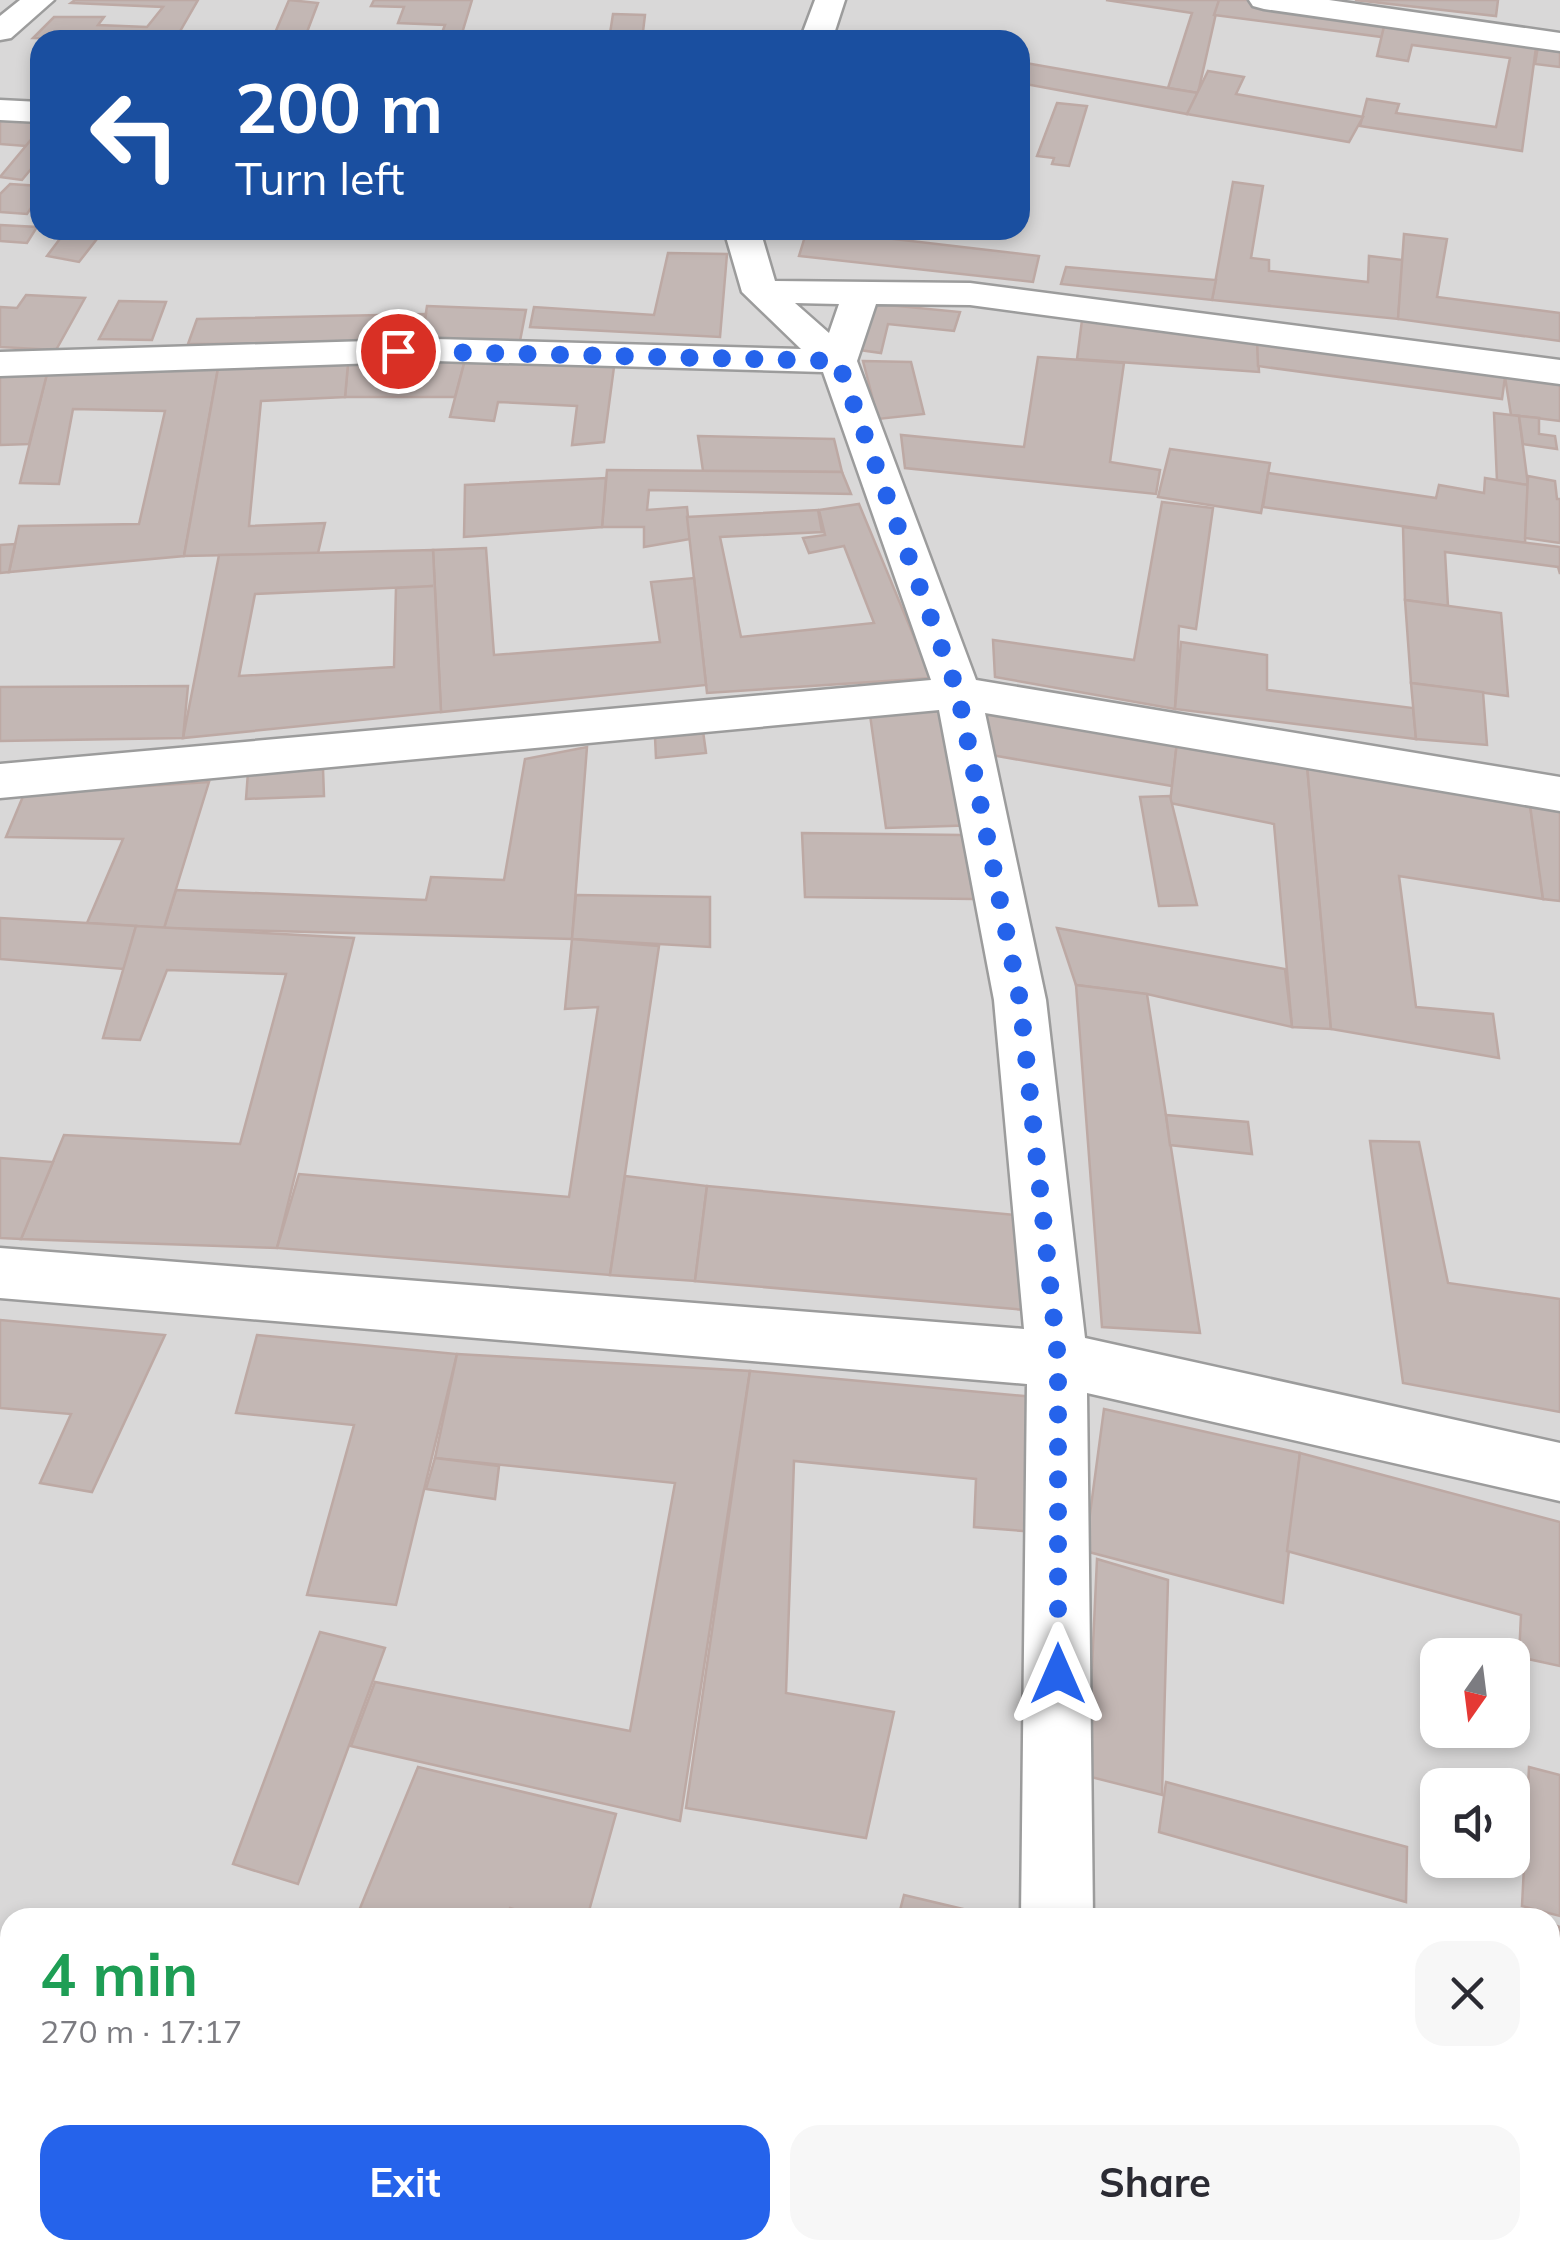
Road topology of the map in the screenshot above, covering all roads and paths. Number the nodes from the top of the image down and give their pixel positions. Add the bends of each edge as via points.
1 (39, 0) edge
2 (830, 0) edge
3 (1264, 0) edge
4 (820, 30) edge
5 (0, 31) edge
6 (1560, 42) edge
7 (0, 110) edge
8 (30, 112) edge
9 (745, 240) edge
10 (760, 292) junction
11 (861, 293) junction
12 (838, 361) junction
13 (0, 364) edge
14 (1560, 372) edge
15 (958, 693) junction
16 (0, 781) edge
17 (1560, 794) edge
18 (0, 1273) edge
19 (1058, 1359) junction
20 (1560, 1472) edge
21 (1057, 1908) edge

1 - 5 street
2 - 4 street
3 - 6 street
7 - 8 street
9 - 10 street
10 - 11 street
10 - 12 street
11 - 12 street
11 - 14 street via 970,294
12 - 13 street via 434,350
12 - 15 street
15 - 16 street
15 - 17 street
15 - 19 street via 1020,1000
18 - 19 street
19 - 20 street
19 - 21 street

